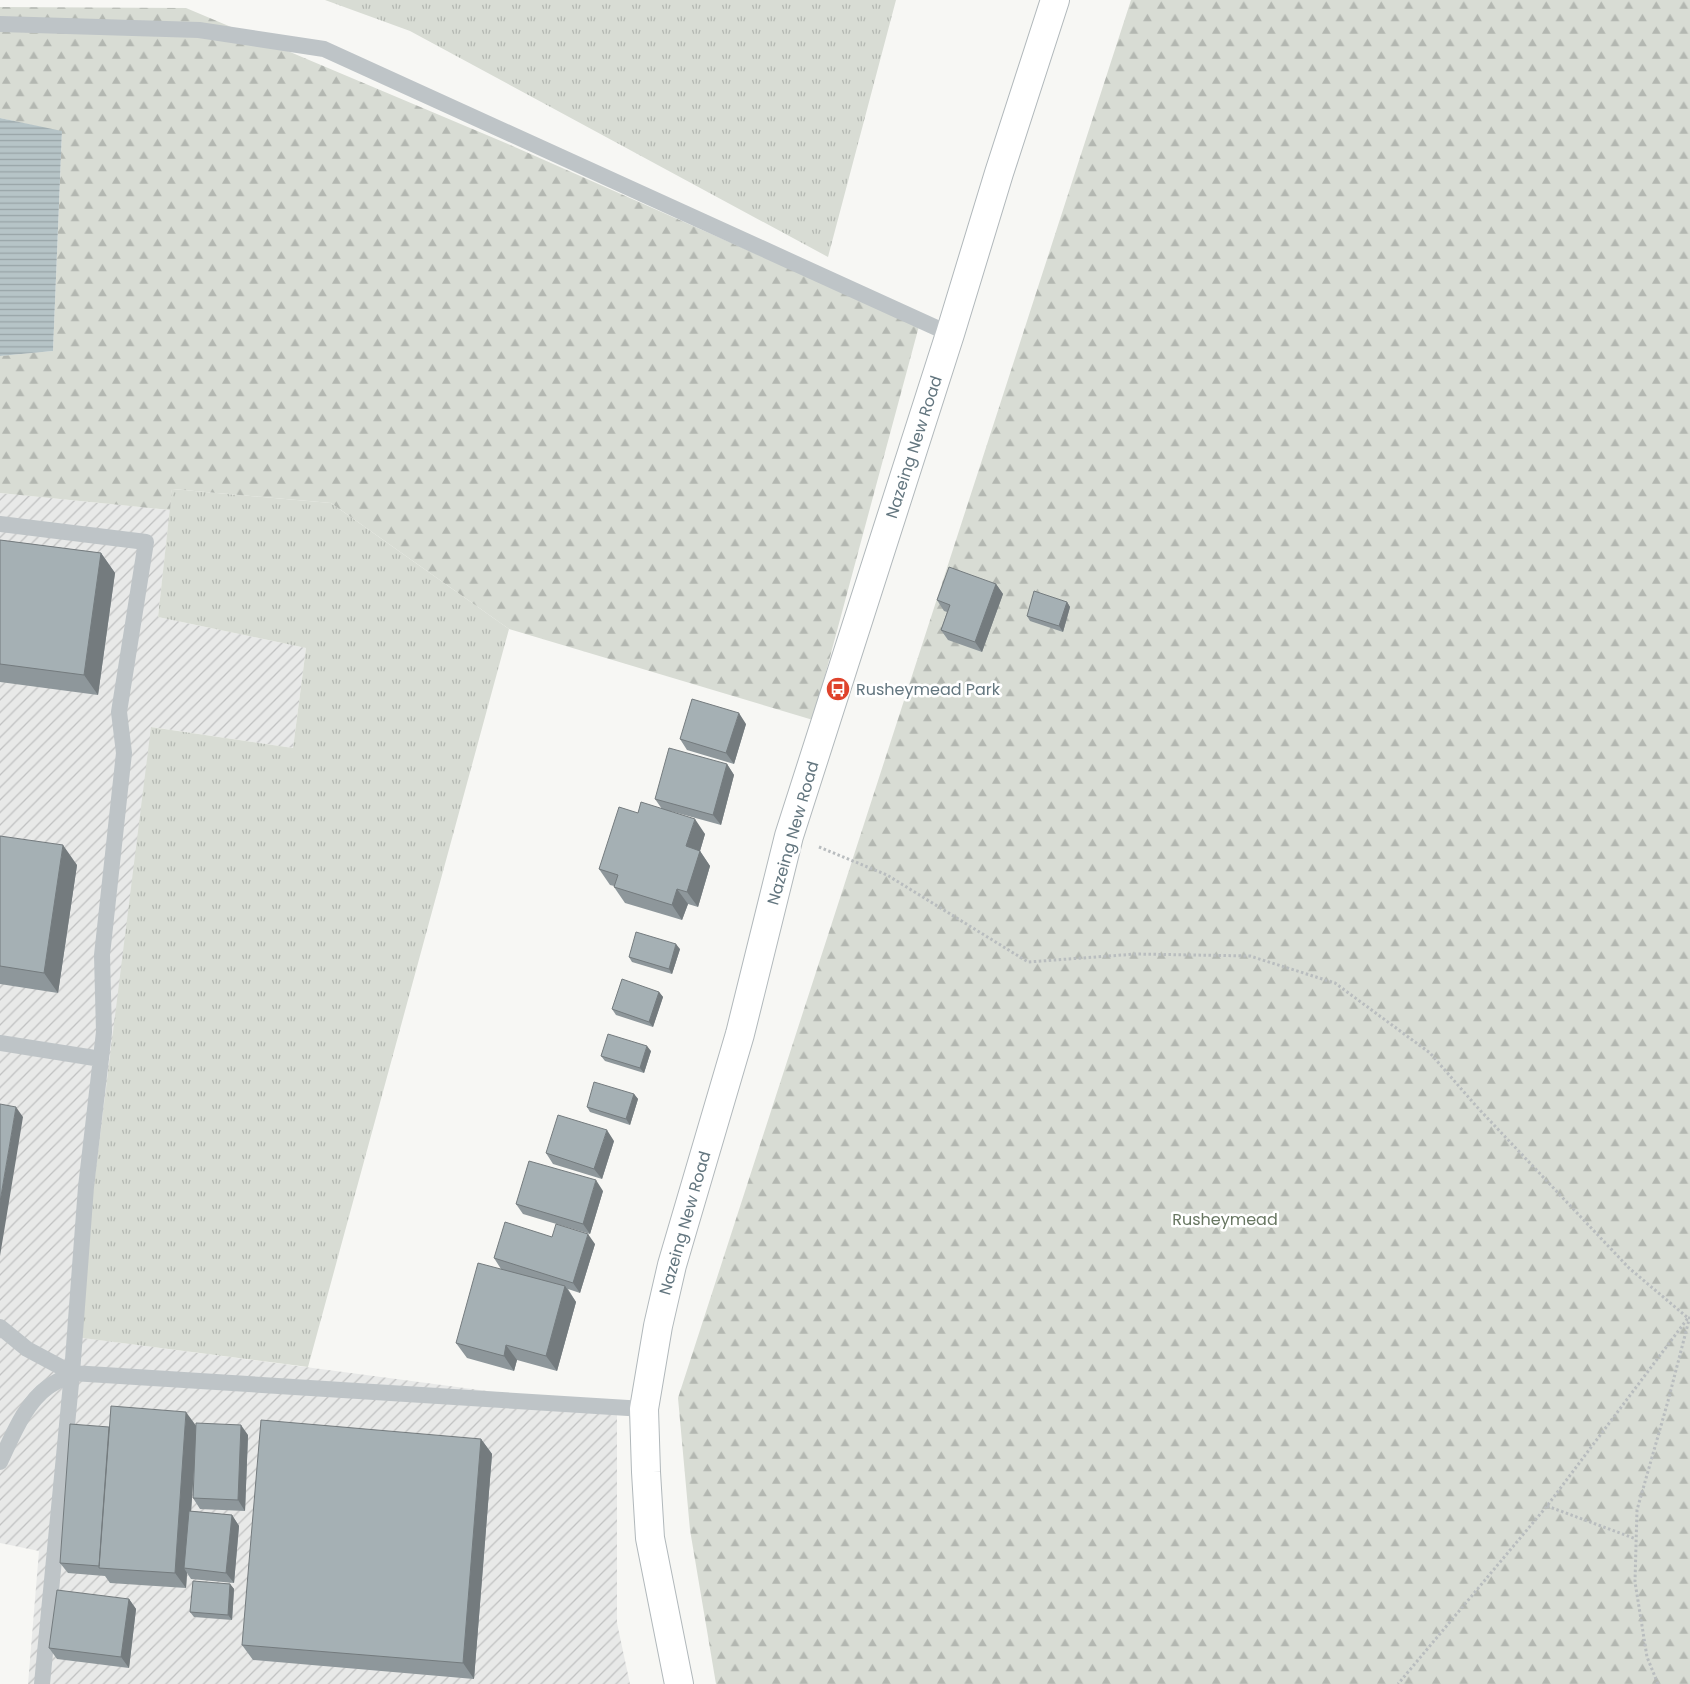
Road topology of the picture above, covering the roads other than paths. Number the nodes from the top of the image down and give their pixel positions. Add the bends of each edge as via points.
1 (1055, 0) edge
2 (0, 24) edge
3 (950, 334) junction
4 (0, 524) edge
5 (0, 1043) edge
6 (101, 1059) junction
7 (0, 1326) edge
8 (72, 1374) junction
9 (644, 1408) junction
10 (0, 1462) edge
11 (42, 1684) edge
12 (679, 1684) edge

1 - 3 main road, Nazeing New Road
2 - 3 lane via 199,30 324,49
3 - 9 main road, Nazeing New Road via 789,836 740,1034 672,1265
4 - 6 lane via 146,542 119,712 124,753 102,955 104,1032
5 - 6 lane
6 - 8 lane via 86,1187
7 - 8 lane via 27,1349
8 - 9 lane
8 - 10 lane via 47,1387 36,1400 18,1423
8 - 11 lane
9 - 12 main road, Nazeing New Road via 650,1538

